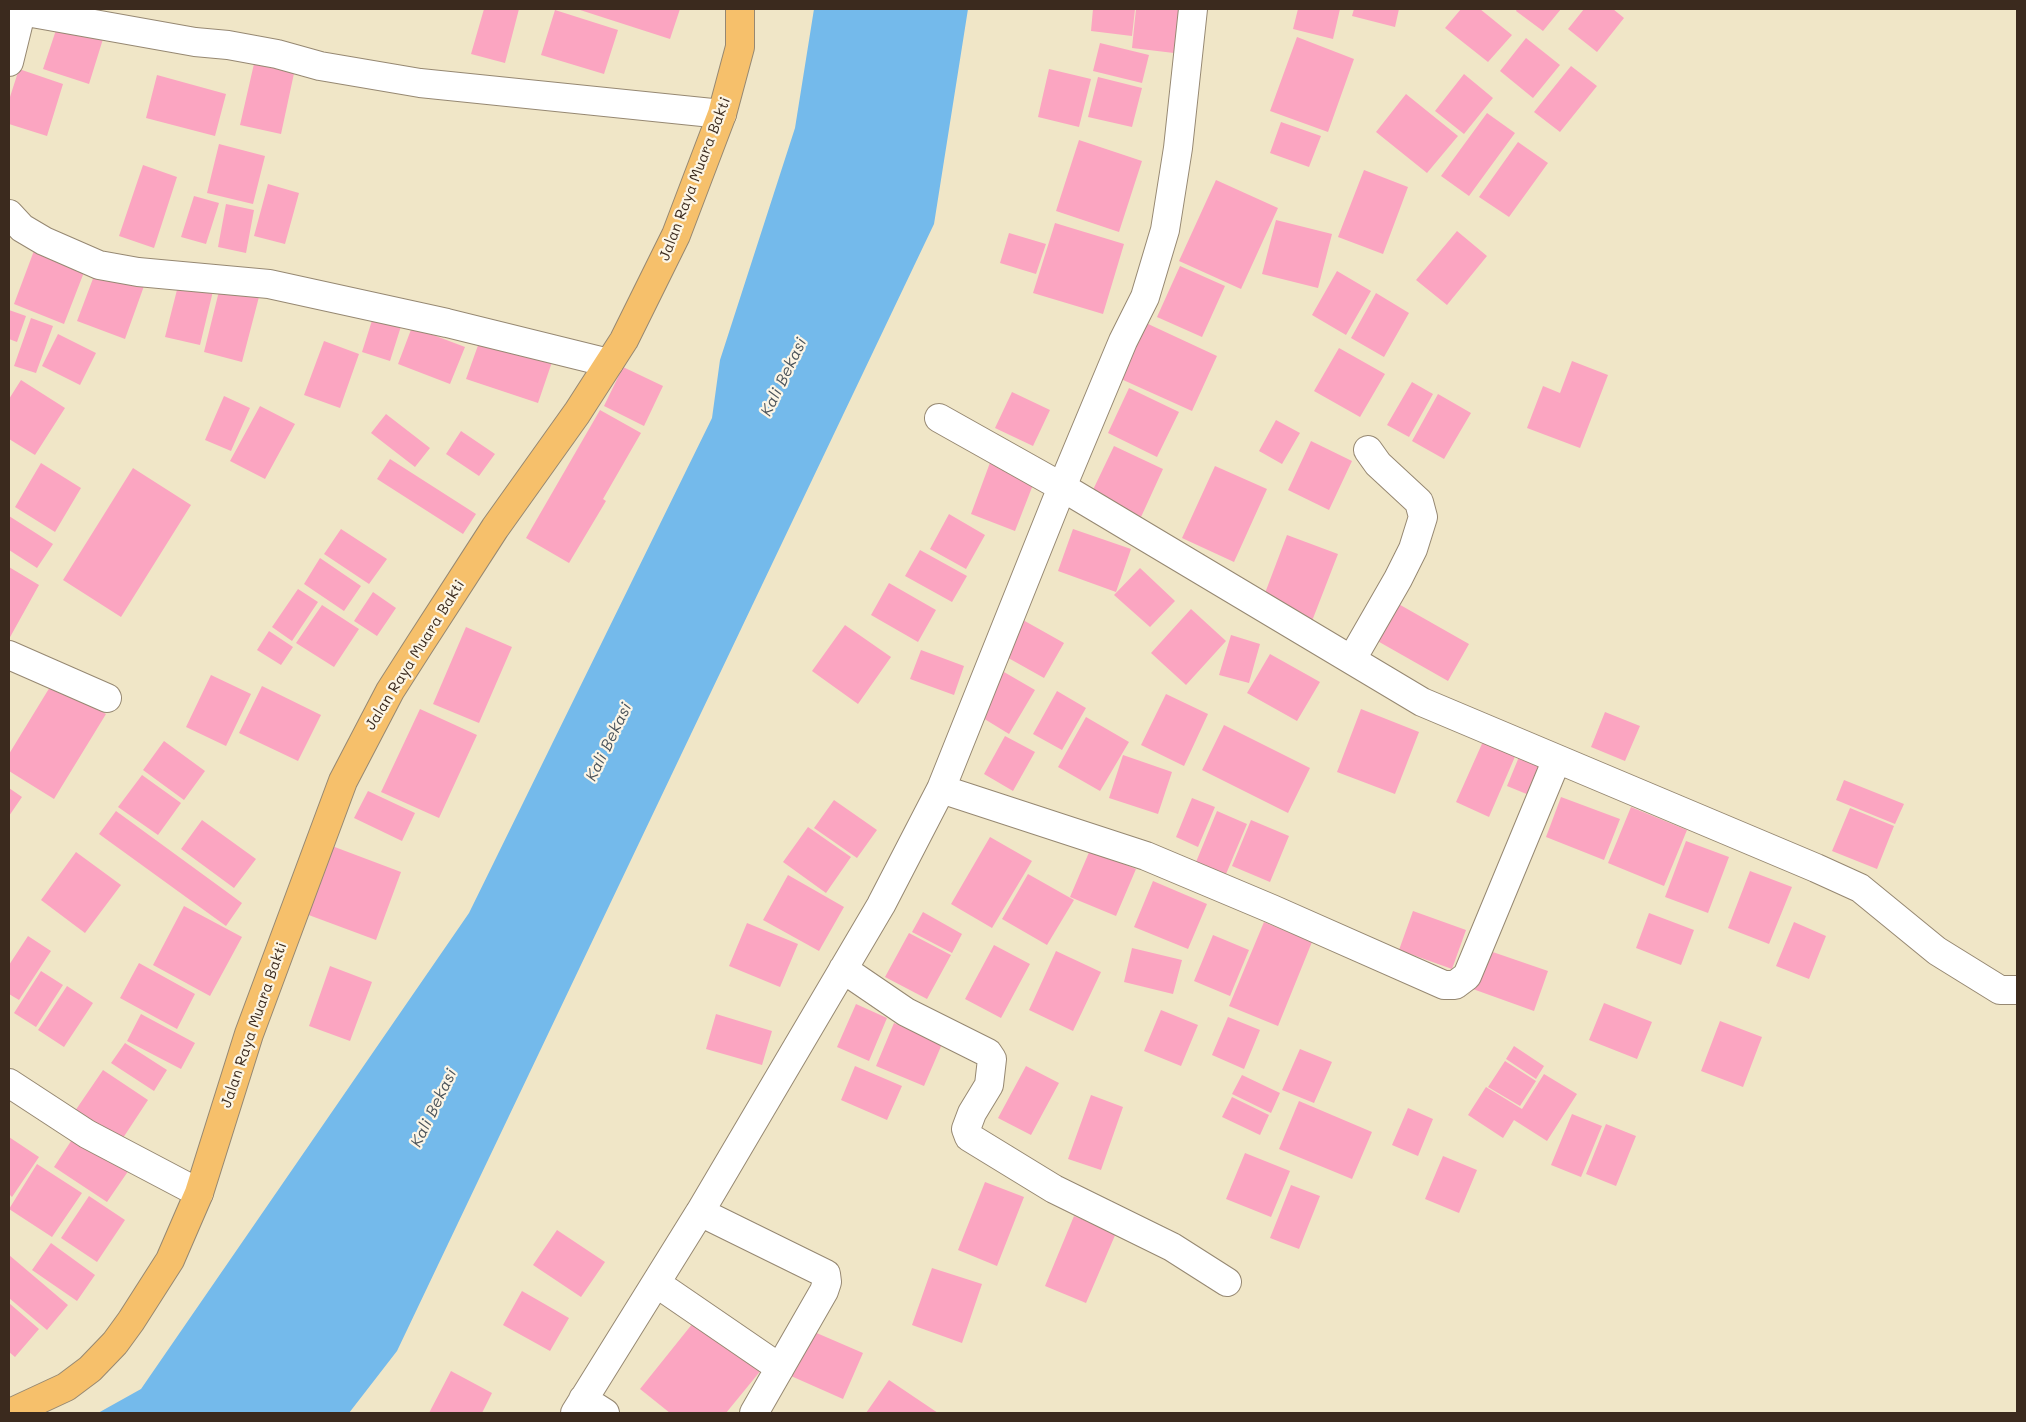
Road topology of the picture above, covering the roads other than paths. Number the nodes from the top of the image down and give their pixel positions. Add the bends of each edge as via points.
1 (740, 9) edge
2 (1192, 9) edge
3 (22, 10) edge
4 (9, 62) edge
5 (722, 114) junction
6 (9, 214) edge
7 (609, 363) junction
8 (939, 418) dead end
9 (1368, 450) dead end
10 (1062, 487) junction
11 (9, 655) edge
12 (1352, 659) junction
13 (107, 698) dead end
14 (1557, 759) junction
15 (941, 789) junction
16 (843, 969) junction
17 (2017, 990) edge
18 (9, 1083) edge
19 (199, 1193) junction
20 (700, 1212) junction
21 (1227, 1282) dead end
22 (656, 1283) junction
23 (780, 1368) junction
24 (588, 1409) edge
25 (10, 1413) edge
26 (754, 1413) edge

1 - 5 main road, Jalan Raya Muara Bakti via 740,47
2 - 10 street via 1178,148 1165,230 1145,297 1123,341
3 - 4 street
3 - 5 street via 106,28 257,50 320,66 420,83
5 - 7 main road, Jalan Raya Muara Bakti via 676,235 624,340
6 - 7 street via 22,228 44,241 99,265 138,272 269,284
7 - 19 main road, Jalan Raya Muara Bakti via 495,528 390,691 366,735 332,808 249,1034
8 - 10 street
9 - 12 street via 1378,464 1419,502 1423,517 1413,549 1398,579
10 - 12 street
10 - 15 street
11 - 13 street
12 - 14 street via 1422,702
14 - 15 street via 1467,976 1455,985 1444,985 1146,856
14 - 17 street via 1860,888 1938,951 2000,990
15 - 16 street via 882,905
16 - 20 street
16 - 21 street via 906,1012 988,1053 992,1059 989,1085 972,1113 966,1129 969,1137 1054,1188 1172,1247
18 - 19 street via 87,1134
19 - 25 main road, Jalan Raya Muara Bakti via 170,1260 114,1343 90,1369 66,1388
20 - 22 street
20 - 23 street via 826,1274 824,1291
22 - 23 street
22 - 24 street
23 - 26 street

